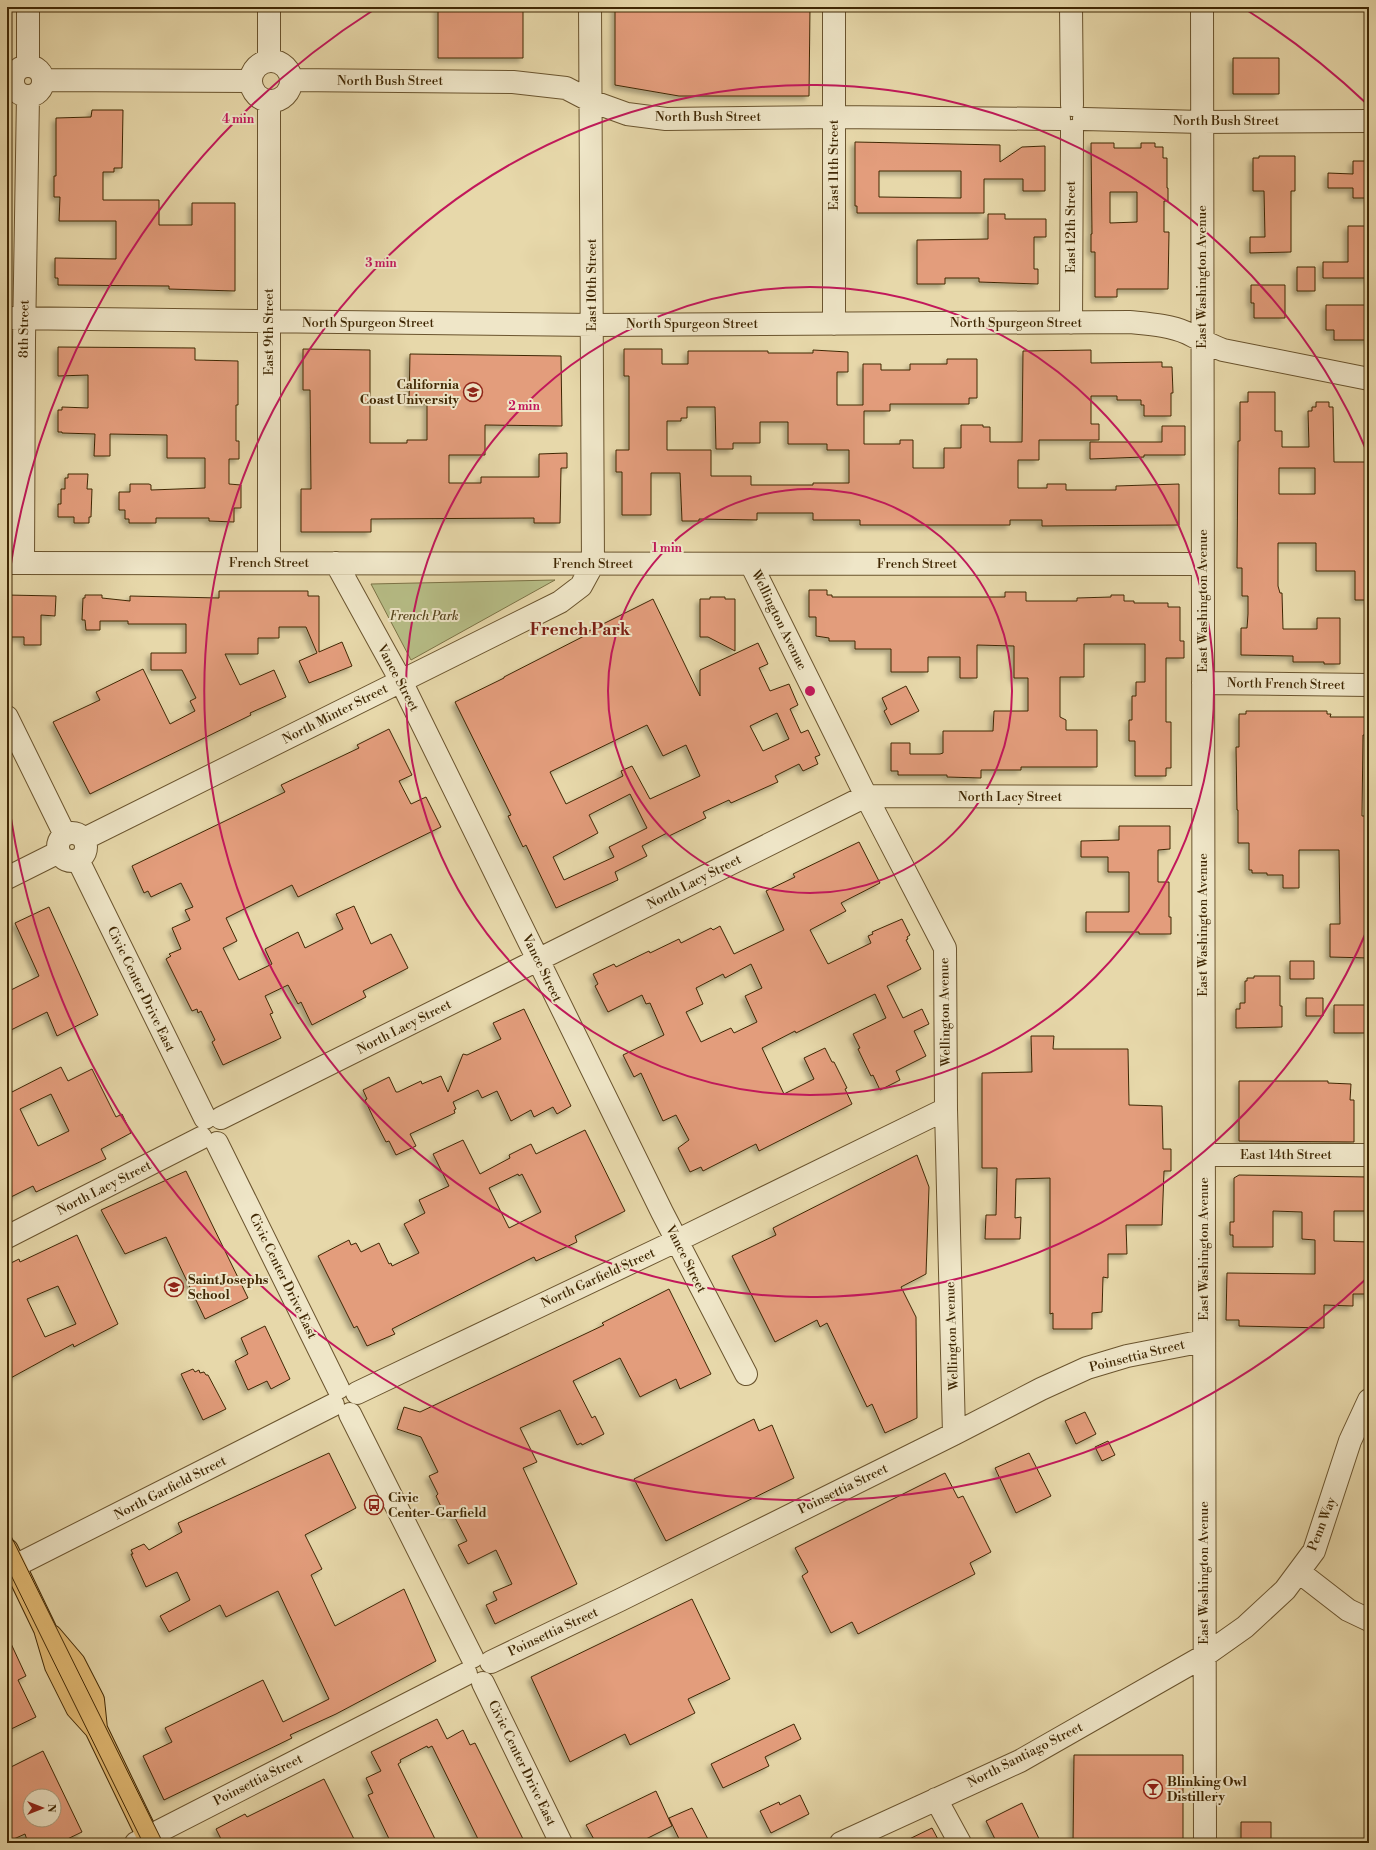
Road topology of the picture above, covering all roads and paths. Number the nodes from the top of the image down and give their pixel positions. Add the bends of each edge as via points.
1 (28, 7) edge
2 (269, 7) edge
3 (590, 7) edge
4 (834, 7) edge
5 (1071, 7) edge
6 (1202, 7) edge
7 (269, 60) junction
8 (16, 75) edge
9 (44, 80) junction
10 (291, 80) junction
11 (250, 81) junction
12 (28, 96) junction
13 (270, 101) junction
14 (591, 101) junction
15 (834, 117) junction
16 (1071, 118) junction
17 (1369, 121) edge
18 (1202, 122) junction
19 (16, 319) edge
20 (269, 322) junction
21 (1071, 323) junction
22 (834, 324) junction
23 (593, 325) junction
24 (1202, 342) junction
25 (1369, 379) edge
26 (15, 563) edge
27 (269, 563) junction
28 (336, 563) junction
29 (594, 564) junction
30 (751, 564) junction
31 (1202, 564) junction
32 (401, 681) junction
33 (1203, 683) junction
34 (1369, 685) edge
35 (7, 717) edge
36 (866, 796) junction
37 (1203, 797) junction
38 (72, 846) junction
39 (7, 878) edge
40 (538, 960) junction
41 (946, 1109) junction
42 (211, 1129) junction
43 (1204, 1155) junction
44 (1369, 1155) edge
45 (7, 1237) edge
46 (676, 1241) junction
47 (1204, 1341) junction
48 (746, 1374) dead end
49 (345, 1400) junction
50 (1369, 1400) edge
51 (954, 1434) junction
52 (10, 1562) edge
53 (1299, 1572) junction
54 (1369, 1620) edge
55 (1204, 1656) junction
56 (478, 1669) junction
57 (936, 1800) junction
58 (145, 1841) edge
59 (561, 1843) edge
60 (841, 1843) edge
61 (960, 1843) edge
62 (1205, 1843) edge

1 - 8 street
2 - 7 street
3 - 14 street, East 10th Street
4 - 15 street, East 11th Street
5 - 16 street, East 12th Street
6 - 18 street, East Washington Avenue
7 - 10 street via 282,63
7 - 11 street via 258,65
8 - 9 street via 36,68
8 - 12 street via 15,89
9 - 11 street
9 - 12 street via 41,90 33,96
10 - 13 street via 290,87 282,98
10 - 14 street, North Bush Street via 513,82 566,88
11 - 13 street via 254,93
12 - 19 street, 8th Street
13 - 20 street, East 9th Street
14 - 15 street, North Bush Street via 627,114 666,119
14 - 23 street, East 10th Street
15 - 16 street, North Bush Street
15 - 22 street, East 11th Street
16 - 18 street, North Bush Street
16 - 21 street, East 12th Street
17 - 18 street, North Bush Street
18 - 24 street, East Washington Avenue
19 - 20 street, North Spurgeon Street
19 - 26 street, 8th Street
20 - 23 street, North Spurgeon Street
20 - 27 street, East 9th Street
21 - 22 street, North Spurgeon Street
21 - 24 street, North Spurgeon Street via 1129,322 1162,326 1186,332
22 - 23 street, North Spurgeon Street
23 - 29 street, East 10th Street
24 - 25 street, North Spurgeon Street via 1223,350
24 - 31 street, East Washington Avenue
26 - 27 street, French Street
27 - 28 street, French Street
28 - 29 street, French Street
28 - 32 street, Vance Street
29 - 30 street, French Street
29 - 32 street, North Minter Street via 581,586 560,602
30 - 31 street, French Street
30 - 36 street, Wellington Avenue
31 - 33 street, East Washington Avenue
32 - 38 street, North Minter Street
32 - 40 street, Vance Street
33 - 34 street, North French Street
33 - 37 street, East Washington Avenue
35 - 38 street, Civic Center Drive East
36 - 37 street, North Lacy Street
36 - 40 street, North Lacy Street
36 - 41 street, Wellington Avenue via 945,948
37 - 43 street, East Washington Avenue
38 - 39 street, North Minter Street
38 - 42 street, Civic Center Drive East
40 - 42 street, North Lacy Street
40 - 46 street, Vance Street
41 - 46 street, North Garfield Street
41 - 51 street, Wellington Avenue
42 - 45 street, North Lacy Street
42 - 49 street, Civic Center Drive East
43 - 44 street, East 14th Street
43 - 47 street, East Washington Avenue
46 - 48 street, Vance Street
46 - 49 street, North Garfield Street
47 - 51 street, Poinsettia Street via 1127,1356 1087,1368
47 - 55 street, East Washington Avenue
49 - 52 street, North Garfield Street
49 - 56 street, Civic Center Drive East
50 - 53 street, Penn Way via 1350,1441 1314,1551
51 - 56 street, Poinsettia Street
52 - 58 main road via 45,1630 74,1663 93,1700 96,1729
53 - 54 street via 1348,1610
53 - 55 street, Penn Way via 1285,1590 1245,1627
55 - 57 street, North Santiago Street via 1020,1761
55 - 62 street, East Washington Avenue
56 - 58 street, Poinsettia Street
56 - 59 street, Civic Center Drive East
57 - 60 street, North Santiago Street
57 - 61 street

